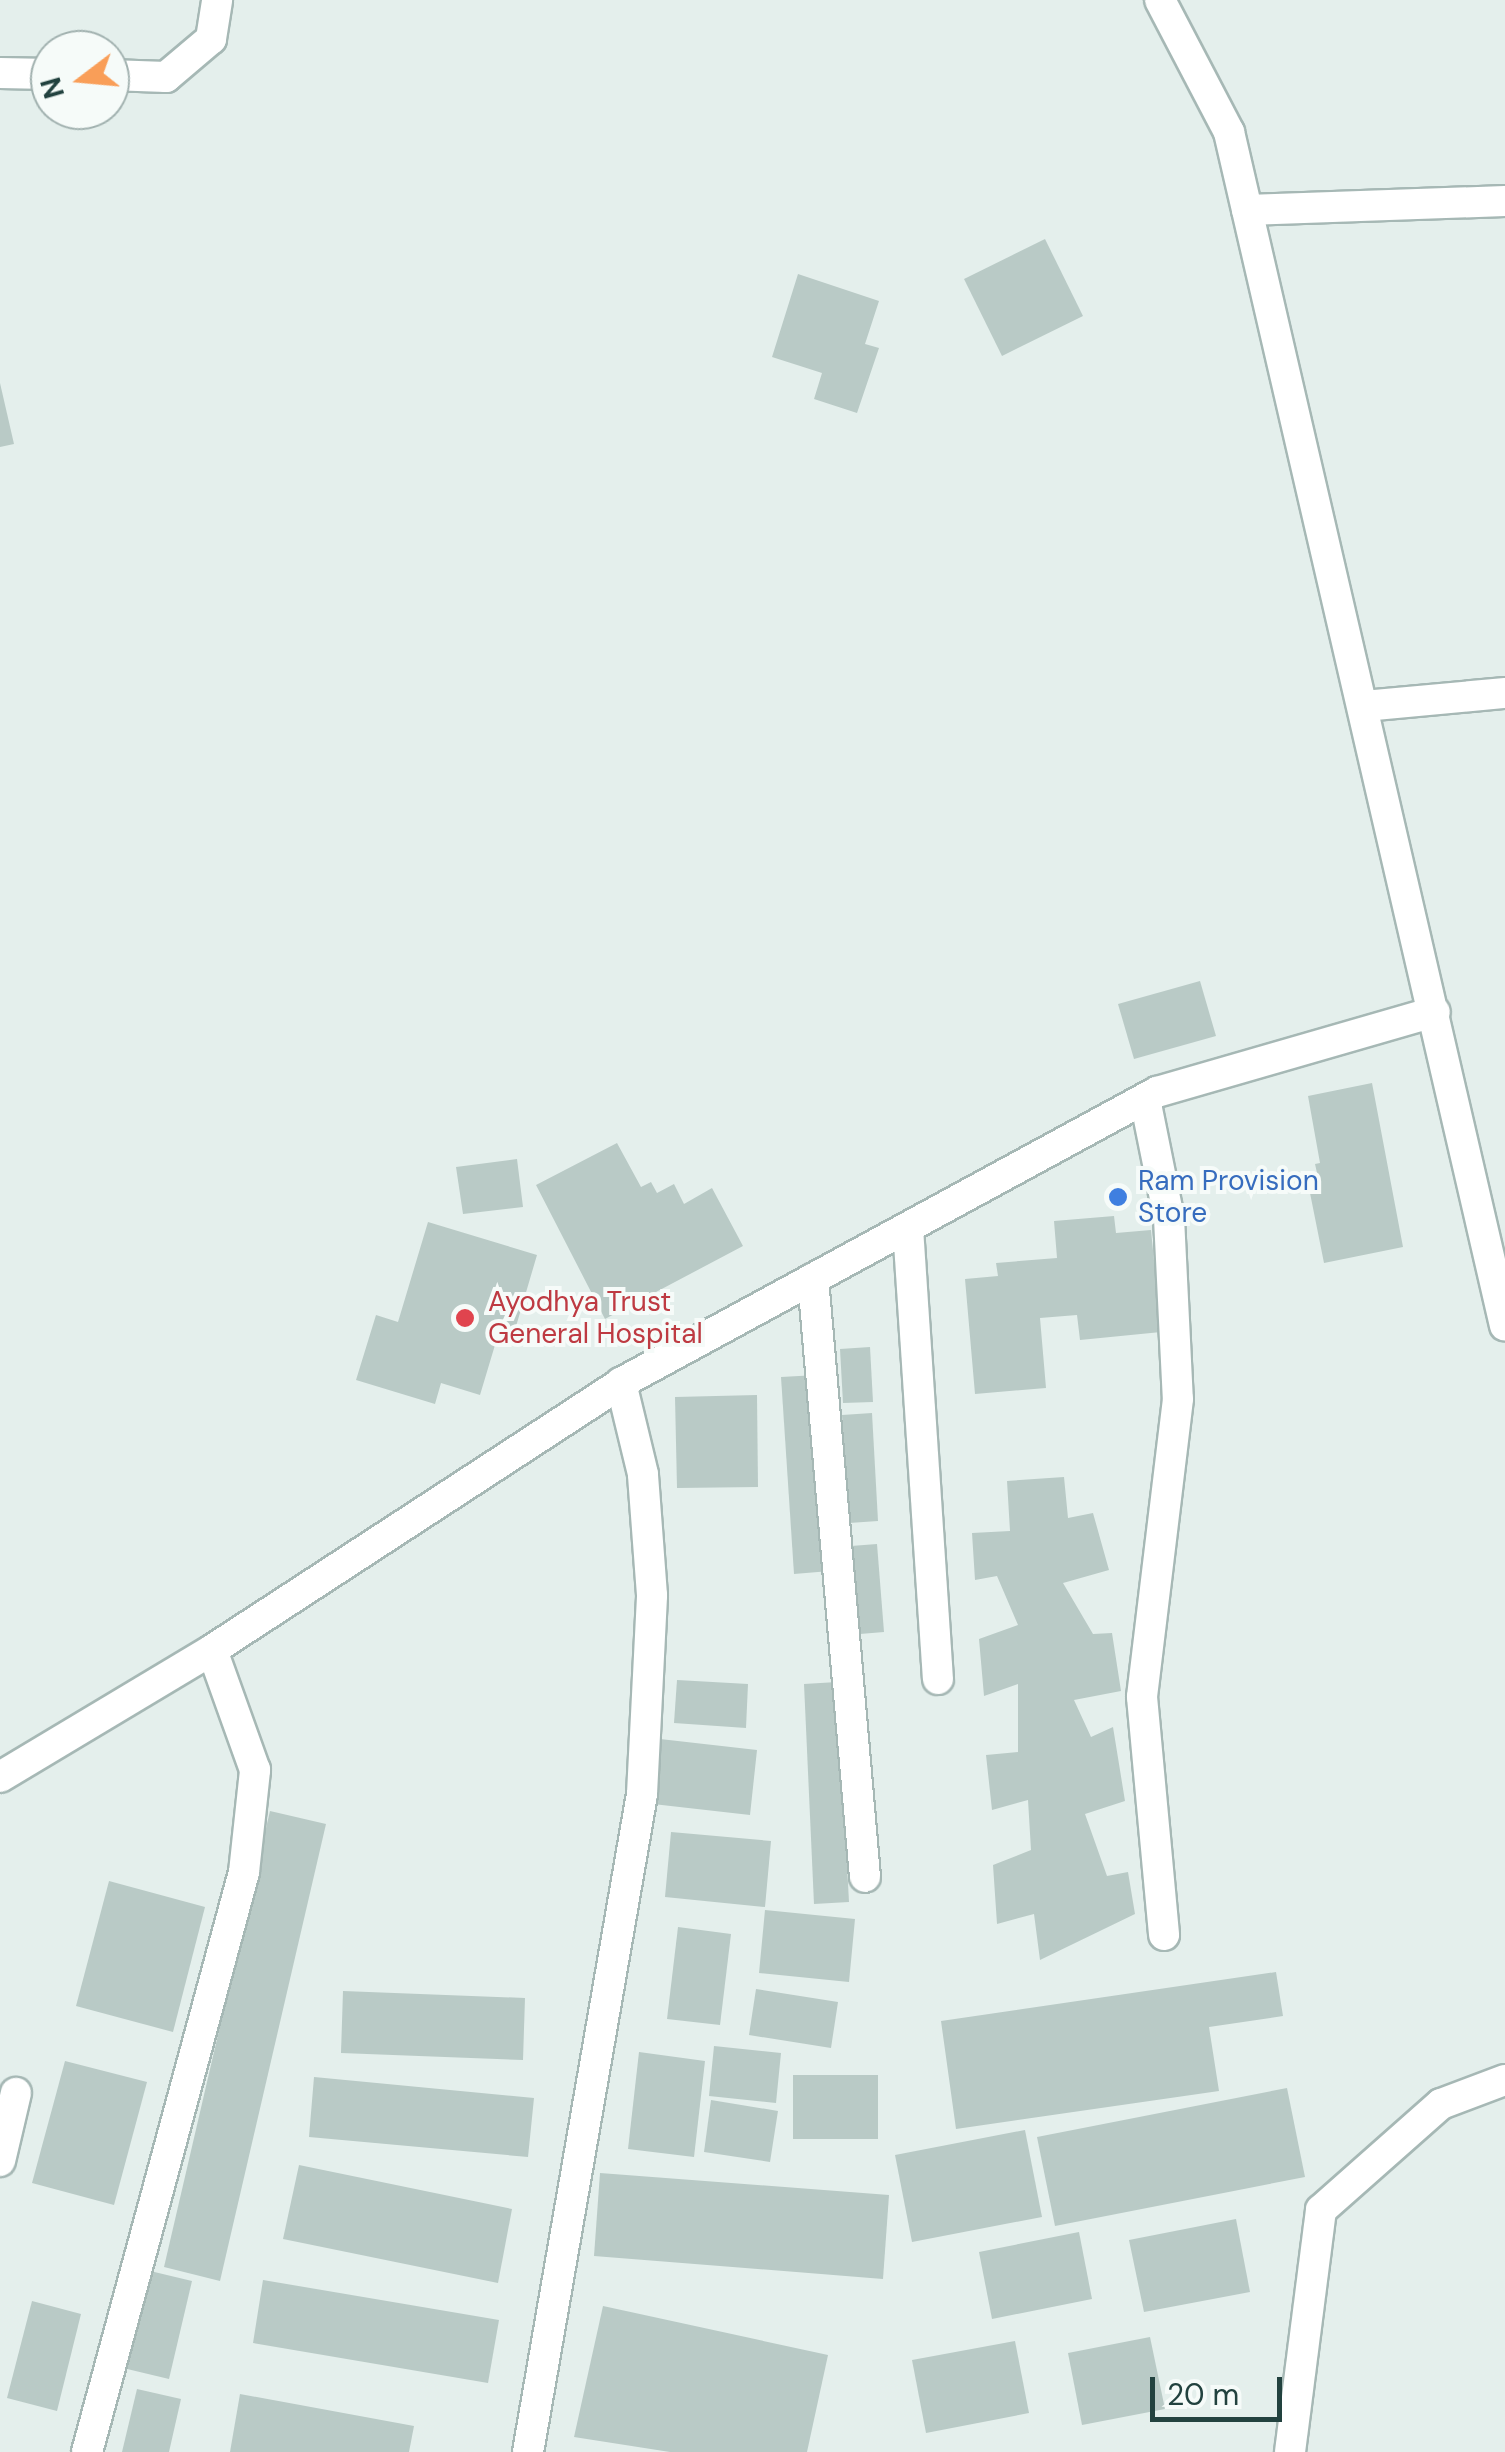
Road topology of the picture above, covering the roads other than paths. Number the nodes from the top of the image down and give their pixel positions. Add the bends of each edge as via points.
1 (217, 0) edge
2 (1160, 0) edge
3 (0, 72) edge
4 (30, 73) edge
5 (130, 76) edge
6 (1505, 201) edge
7 (1247, 210) junction
8 (1505, 694) edge
9 (1364, 706) junction
10 (1435, 1012) junction
11 (1145, 1099) junction
12 (908, 1228) junction
13 (814, 1279) junction
14 (1505, 1326) edge
15 (620, 1383) junction
16 (212, 1650) junction
17 (938, 1679) dead end
18 (0, 1777) edge
19 (865, 1877) dead end
20 (1164, 1935) dead end
21 (1505, 2080) edge
22 (16, 2092) dead end
23 (0, 2161) edge
24 (87, 2452) edge
25 (528, 2452) edge
26 (1290, 2452) edge

1 - 5 street via 211,39 166,77
2 - 7 street via 1228,132
3 - 4 street
6 - 7 street
7 - 9 street
8 - 9 street
9 - 10 street
10 - 11 street
10 - 14 street
11 - 12 street
11 - 20 street via 1169,1218 1178,1399 1142,1697
12 - 13 street
12 - 17 street
13 - 15 street
13 - 19 street
15 - 16 street
15 - 25 street via 644,1474 652,1595 642,1794
16 - 18 street
16 - 24 street via 254,1770 244,1872
21 - 26 street via 1440,2104 1321,2210
22 - 23 street

